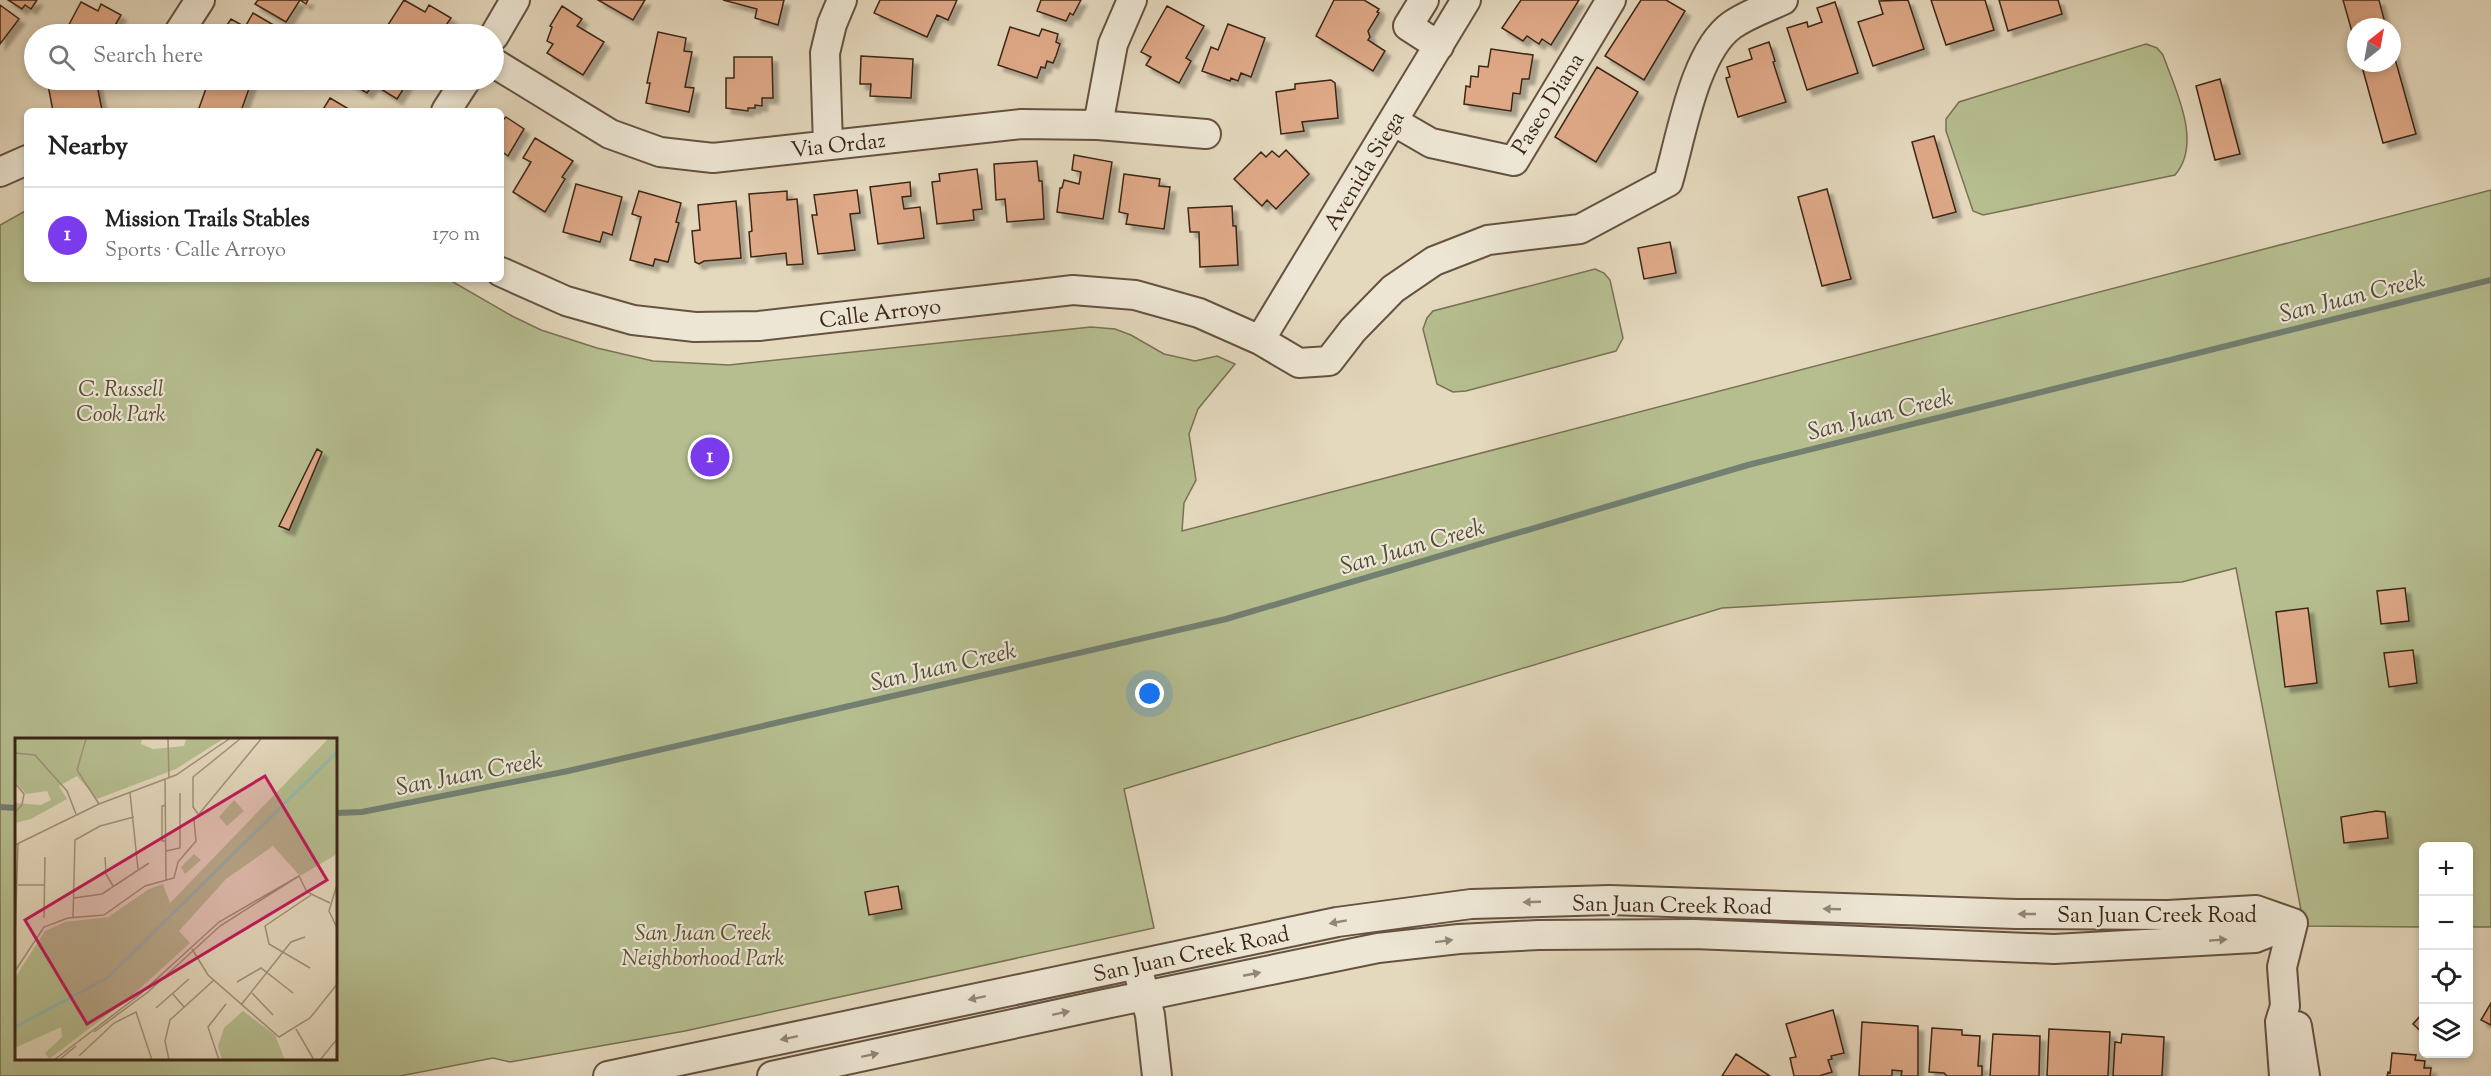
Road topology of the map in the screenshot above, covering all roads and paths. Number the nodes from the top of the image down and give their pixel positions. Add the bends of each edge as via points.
1 (200, 0) edge
2 (515, 0) edge
3 (842, 0) edge
4 (1132, 0) edge
5 (1424, 0) edge
6 (1466, 0) edge
7 (1611, 0) edge
8 (1783, 0) edge
9 (184, 24) edge
10 (501, 24) edge
11 (1439, 46) junction
12 (504, 69) edge
13 (460, 90) edge
14 (448, 108) edge
15 (1393, 121) junction
16 (1098, 125) junction
17 (1206, 134) dead end
18 (828, 145) junction
19 (24, 161) edge
20 (0, 172) edge
21 (504, 273) edge
22 (1260, 340) junction
23 (2293, 923) junction
24 (1137, 964) junction
25 (1144, 996) junction
26 (2293, 1063) edge
27 (608, 1076) edge
28 (772, 1076) edge
29 (1157, 1076) edge

1 - 9 street
2 - 10 street
3 - 18 street via 825,53
4 - 16 street via 1113,44
5 - 11 street via 1408,26
6 - 11 street, Avenida Siega
7 - 15 street, Paseo Diana via 1514,161 1431,143
8 - 22 street, Calle Arroyo via 1730,26 1708,53 1694,87 1668,182 1580,230 1488,240 1434,261 1393,289 1329,361 1299,363
11 - 15 street, Avenida Siega
12 - 18 street, Via Ordaz via 609,134 660,152 713,158
13 - 14 street
15 - 22 street, Avenida Siega
16 - 17 street, Via Ordaz
16 - 18 street, Via Ordaz via 1021,124
19 - 20 street
21 - 22 street, Calle Arroyo via 566,301 633,320 695,327 759,326 1073,290 1135,295 1199,313
23 -> 24 street, San Juan Creek Road via 2256,910 2168,915 1756,907 1610,900 1471,904 1337,922
25 -> 23 street, San Juan Creek Road via 1378,948 1459,939 1694,934 2054,949 2255,938
23 - 26 street via 2282,967 2286,1006 2280,1022
24 - 25 street
24 -> 27 street, San Juan Creek Road
28 -> 25 street, San Juan Creek Road
25 - 29 street

